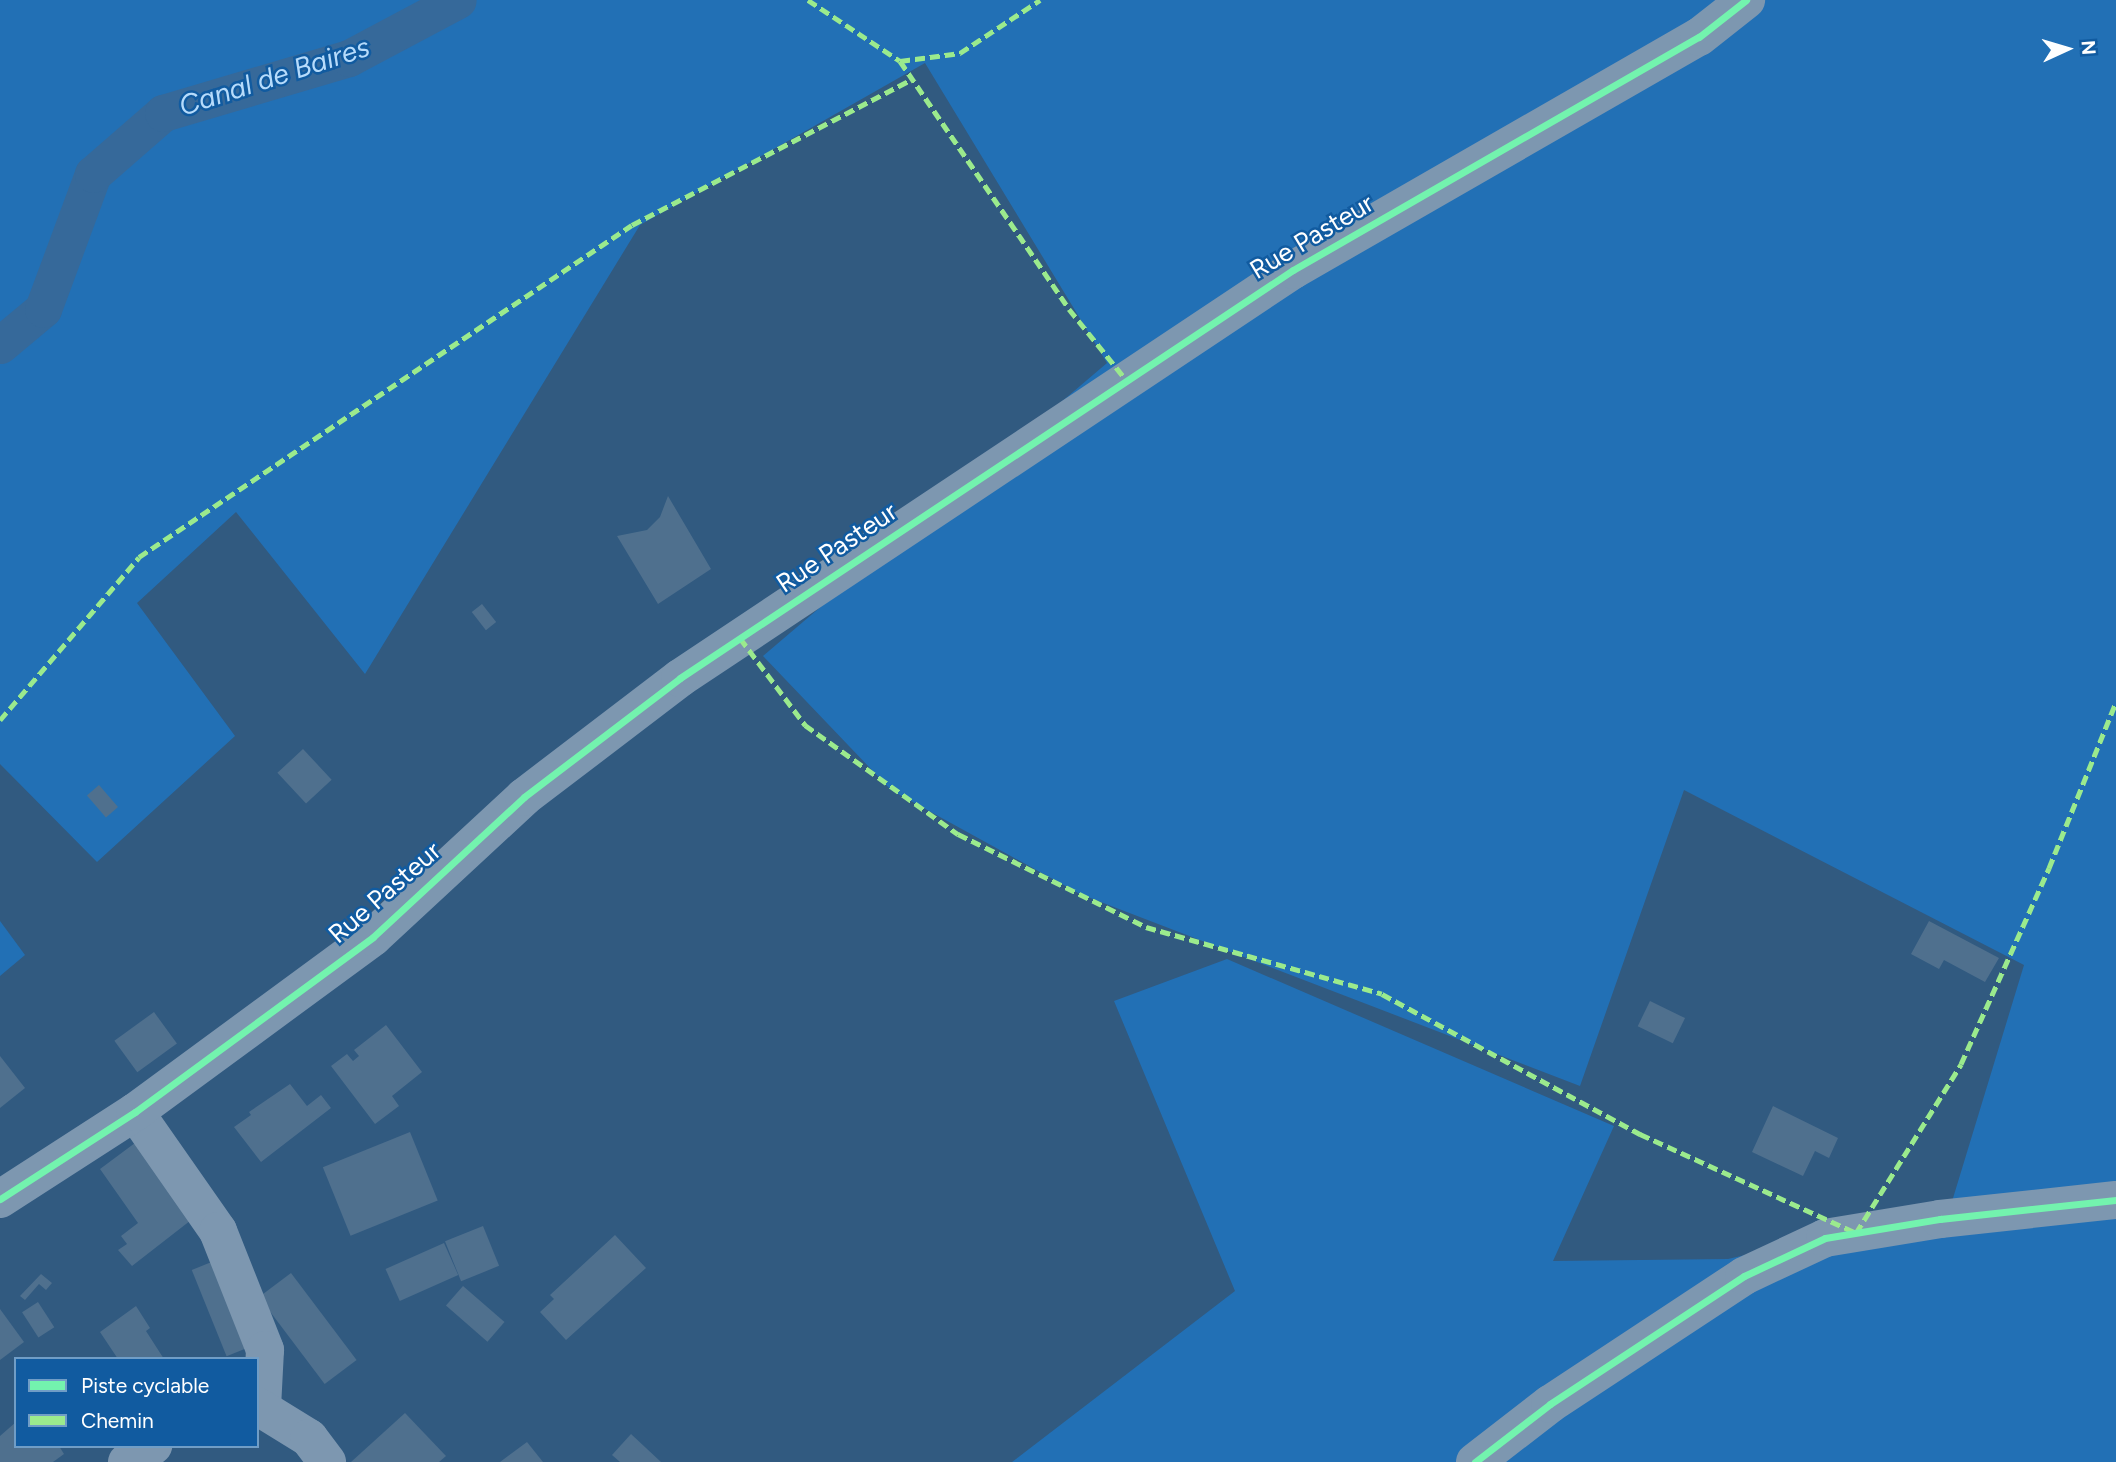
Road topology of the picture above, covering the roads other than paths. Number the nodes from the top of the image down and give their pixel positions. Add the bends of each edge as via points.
1 (1745, 0) edge
2 (135, 1112) junction
3 (0, 1199) edge
4 (2116, 1200) edge
5 (259, 1407) edge
6 (150, 1448) edge
7 (127, 1462) edge
8 (327, 1462) edge
9 (1475, 1462) edge

1 - 2 street, Rue Pasteur via 1699,37 1293,270 680,678 524,797 373,937
2 - 3 street, Rue Pasteur
2 - 5 street via 218,1231 265,1350
4 - 9 street via 1940,1219 1825,1238 1744,1276 1550,1404
5 - 8 street via 309,1438
6 - 7 street

